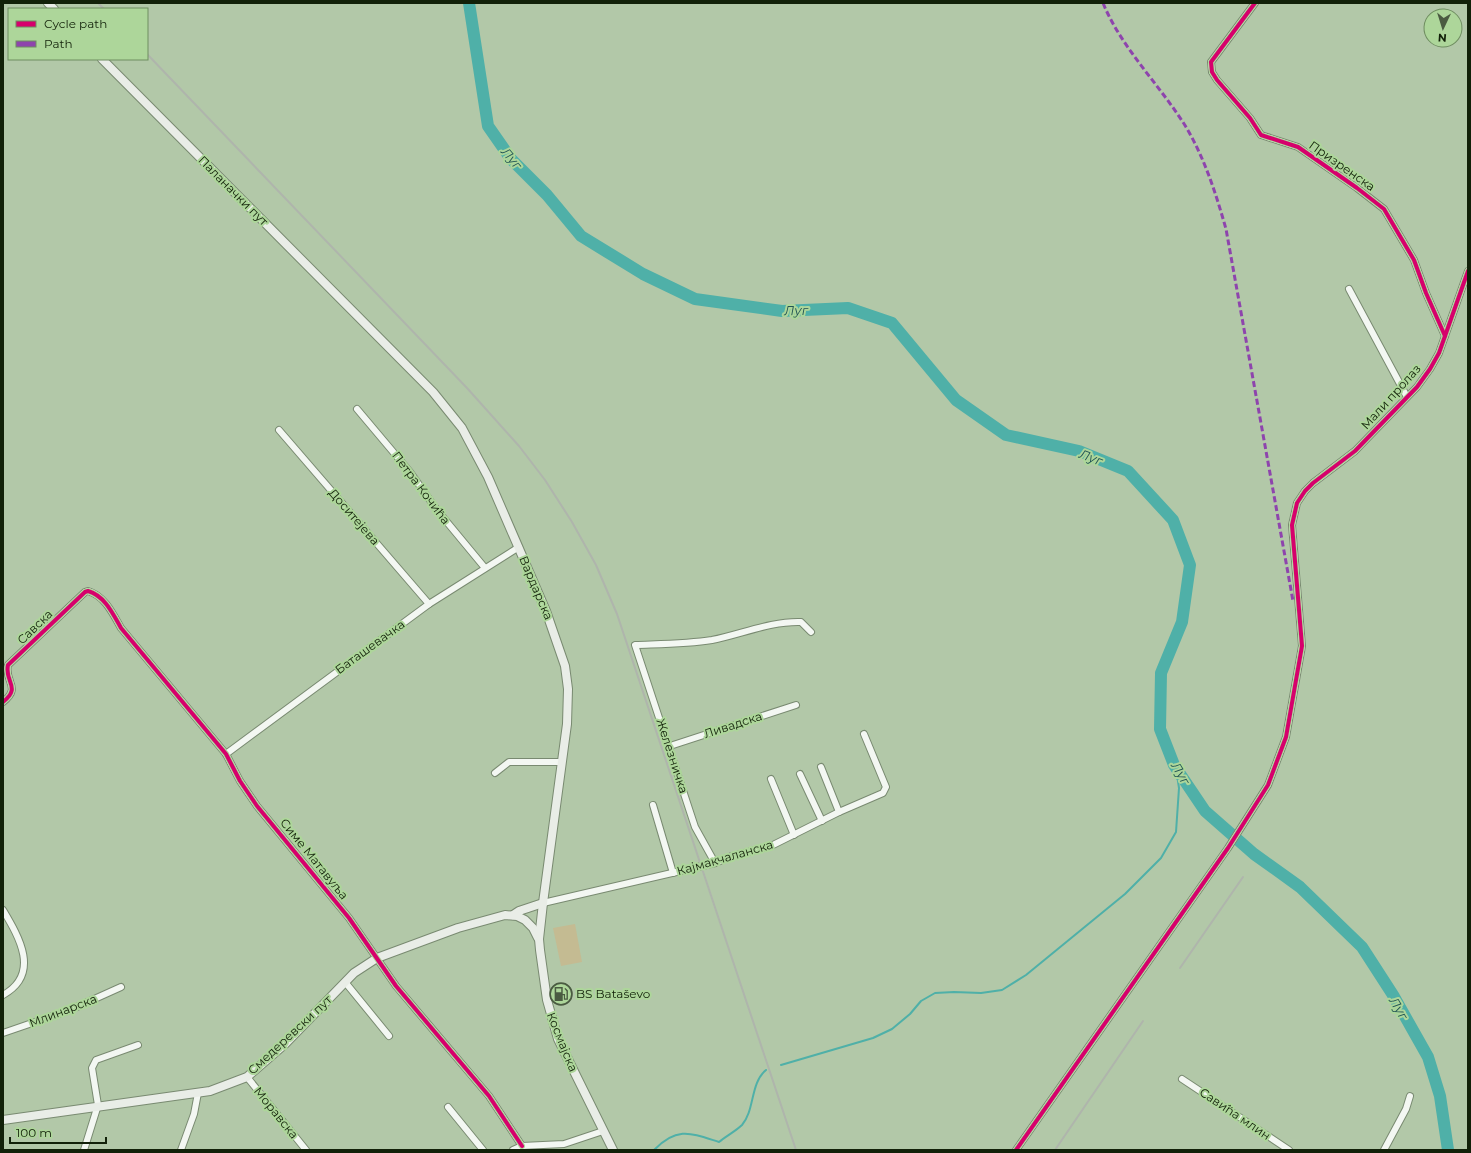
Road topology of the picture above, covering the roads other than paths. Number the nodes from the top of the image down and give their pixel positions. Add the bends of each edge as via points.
1 (1255, 3) edge
2 (103, 60) edge
3 (1468, 271) edge
4 (1349, 289) dead end
5 (364, 321) joint
6 (1445, 336) junction
7 (1407, 397) junction
8 (356, 409) dead end
9 (279, 430) dead end
10 (519, 547) junction
11 (485, 568) junction
12 (88, 591) joint
13 (429, 604) junction
14 (811, 632) dead end
15 (3, 702) edge
16 (796, 705) dead end
17 (864, 734) dead end
18 (670, 746) junction
19 (226, 754) junction
20 (562, 762) junction
21 (821, 767) dead end
22 (495, 773) dead end
23 (800, 774) dead end
24 (771, 779) dead end
25 (653, 805) dead end
26 (839, 812) junction
27 (822, 821) junction
28 (794, 835) junction
29 (715, 863) junction
30 (673, 874) junction
31 (543, 902) junction
32 (3, 910) edge
33 (513, 915) junction
34 (539, 939) junction
35 (377, 958) junction
36 (345, 982) junction
37 (121, 987) dead end
38 (3, 995) edge
39 (3, 1033) edge
40 (389, 1036) dead end
41 (138, 1045) dead end
42 (247, 1077) junction
43 (1182, 1078) dead end
44 (198, 1093) junction
45 (1410, 1096) dead end
46 (98, 1105) junction
47 (448, 1108) dead end
48 (3, 1120) edge
49 (603, 1131) junction
50 (522, 1146) junction
51 (84, 1150) edge
52 (181, 1150) edge
53 (306, 1150) edge
54 (483, 1150) edge
55 (513, 1150) edge
56 (613, 1150) edge
57 (1016, 1150) edge
58 (1289, 1150) edge
59 (1384, 1150) edge

1 - 6 street, Призренска via 1211,62 1212,72 1261,135 1298,147 1384,209 1414,260
2 - 5 main road, Паланачки пут
3 - 6 street, Мали пролаз
4 - 7 street
5 - 10 main road, Вардарска via 433,392 462,428 488,477
6 - 7 street, Мали пролаз via 1430,369
7 - 57 street, Мали пролаз via 1355,451 1305,490 1297,503 1292,525 1303,640 1286,737 1277,764 1257,805
8 - 11 street, Петра Кочића via 410,472 437,510
9 - 13 street, Доситејева
10 - 11 street, Баташевачка
10 - 20 main road, Вардарска via 554,633 566,671 568,713
11 - 13 street, Баташевачка
12 - 15 street, Савска via 8,665 7,672 12,690
12 - 19 street, Симе Матавуља via 108,605 121,628
13 - 19 street, Баташевачка
14 - 18 street, Железничка via 801,622 776,623 710,640 635,645
16 - 18 street, Ливадска
17 - 26 street, Кајмакчаланска via 886,790
18 - 29 street, Железничка via 695,827
19 - 35 street, Симе Матавуља via 257,806 322,884
20 - 22 street via 509,762
20 - 31 main road, Вардарска
21 - 26 street
23 - 27 street
24 - 28 street
25 - 30 street
26 - 27 street, Кајмакчаланска
27 - 28 street, Кајмакчаланска
28 - 29 street, Кајмакчаланска via 771,846
29 - 30 street, Кајмакчаланска
30 - 31 street, Кајмакчаланска
31 - 33 main road, Смедеревски пут
31 - 34 main road, Космајска
32 - 38 street via 20,940 24,958 20,979
33 - 34 main road via 528,923
33 - 35 main road, Смедеревски пут via 496,916 458,928
34 - 49 main road, Космајска via 547,1000 554,1028
35 - 36 main road, Смедеревски пут
35 - 50 street, Симе Матавуља via 396,986 489,1096
36 - 40 street
36 - 42 main road, Смедеревски пут via 285,1044
37 - 39 street, Млинарска via 70,1010
41 - 46 street via 92,1063
42 - 44 main road, Смедеревски пут
42 - 53 street, Моравска
43 - 58 street, Савића млин
44 - 46 main road, Смедеревски пут
44 - 52 street via 194,1114
45 - 59 street via 1406,1109
46 - 48 main road, Смедеревски пут
46 - 51 street
47 - 54 street
49 - 50 street via 564,1144
49 - 56 main road, Космајска
50 - 55 street

